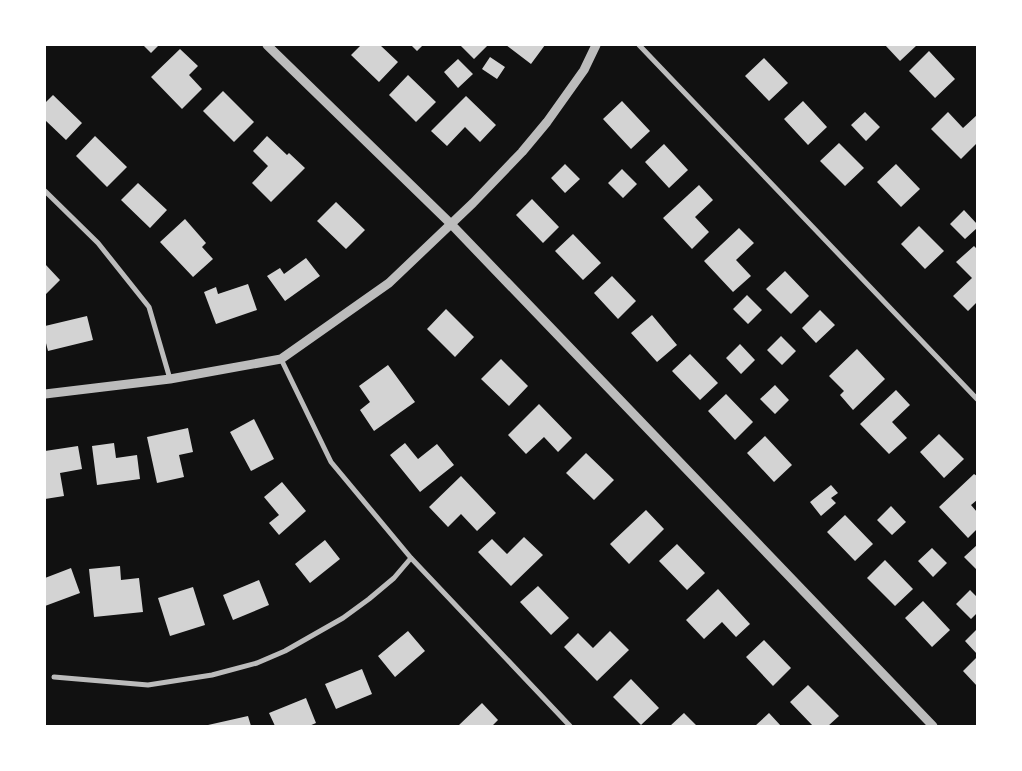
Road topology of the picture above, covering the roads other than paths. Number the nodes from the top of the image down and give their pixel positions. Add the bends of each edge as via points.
1 (267, 45) edge
2 (596, 45) edge
3 (639, 45) edge
4 (45, 191) edge
5 (451, 224) junction
6 (281, 359) junction
7 (170, 379) junction
8 (45, 394) edge
9 (977, 399) edge
10 (411, 558) junction
11 (54, 677) dead end
12 (570, 726) edge
13 (933, 726) edge

1 - 5 street
2 - 5 street via 584,70 547,122
3 - 9 street
4 - 7 street via 98,243 149,307
5 - 6 street via 389,283
5 - 13 street
6 - 7 street
6 - 10 street via 331,462
7 - 8 street
10 - 11 street via 394,578 343,618 257,663 212,675 148,685
10 - 12 street

